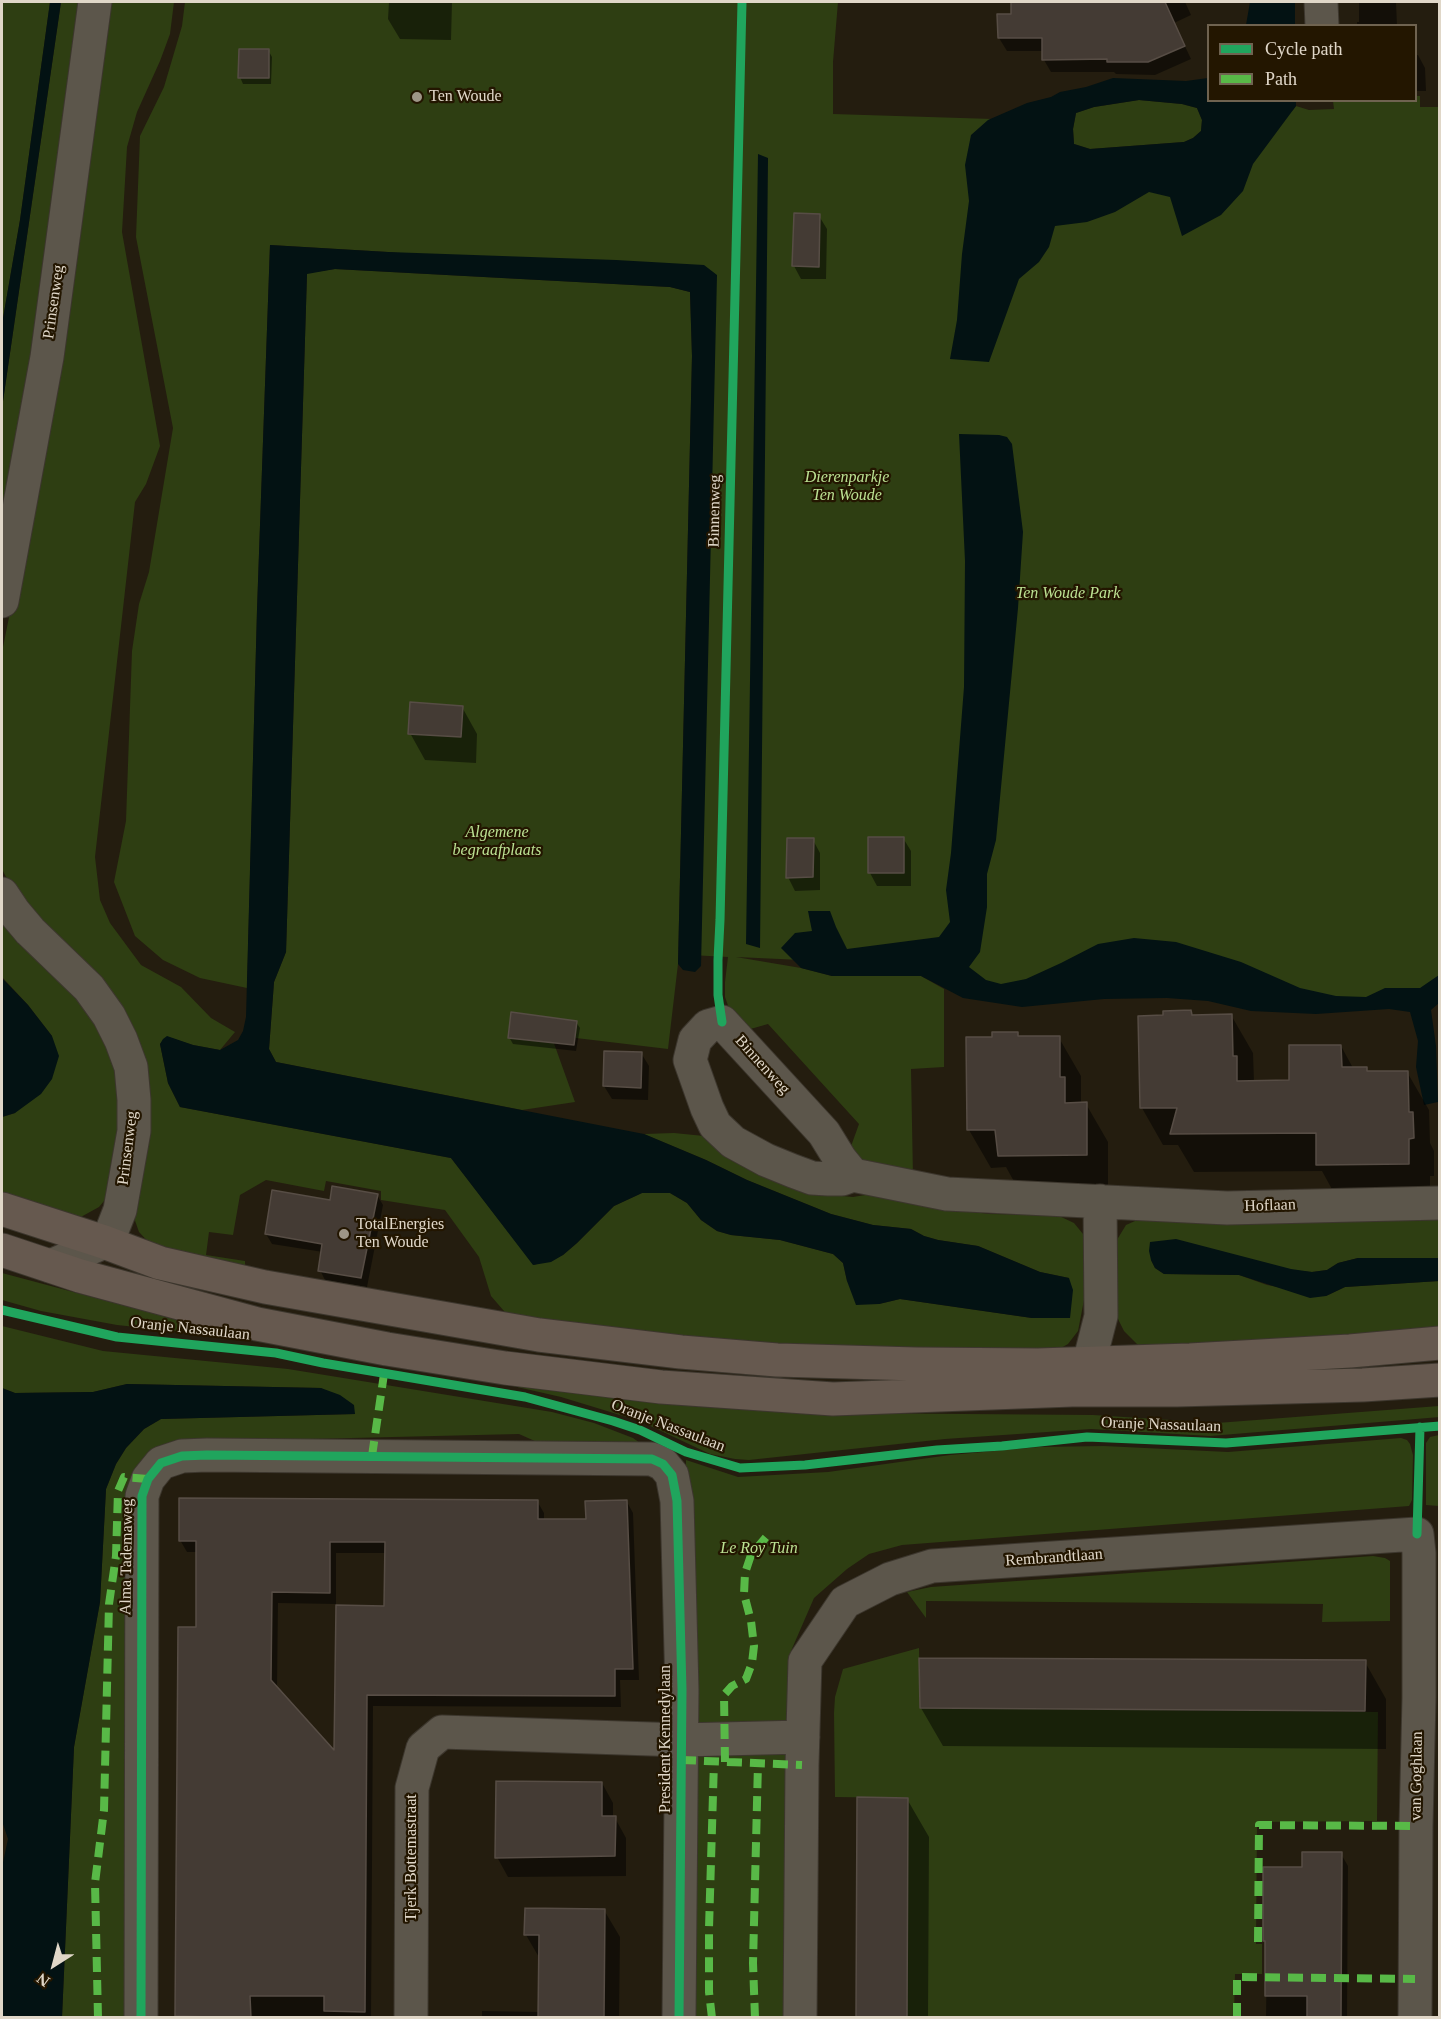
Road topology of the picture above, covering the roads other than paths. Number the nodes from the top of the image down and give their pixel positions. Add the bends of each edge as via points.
1 (95, 2) edge
2 (1321, 2) edge
3 (1322, 24) edge
4 (2, 601) edge
5 (2, 894) edge
6 (854, 1174) junction
7 (1100, 1202) junction
8 (1440, 1203) edge
9 (2, 1209) edge
10 (104, 1242) junction
11 (2, 1250) edge
12 (2, 1266) edge
13 (66, 1271) junction
14 (1440, 1343) edge
15 (1089, 1363) junction
16 (1440, 1380) edge
17 (1072, 1390) junction
18 (663, 1464) joint
19 (1417, 1534) joint
20 (803, 1737) junction
21 (681, 1740) junction
22 (141, 2018) edge
23 (411, 2018) edge
24 (679, 2018) edge
25 (800, 2018) edge
26 (1415, 2018) edge

1 - 4 street, Prinsenweg via 47,357
2 - 3 street
5 - 10 street, Prinsenweg via 30,931 89,988 109,1016 131,1067 134,1131 120,1210
6 - 6 street, Binnenweg via 824,1133 722,1022 708,1026 695,1040 690,1060 707,1107 715,1125 733,1142 812,1178 842,1179
6 - 7 street, Hoflaan via 947,1194
7 - 8 street, Hoflaan via 1227,1208
7 - 15 street via 1101,1316
9 - 10 main road
10 - 13 street
10 - 15 main road via 160,1263 265,1287 539,1335 789,1360
11 - 13 main road, Oranje Nassaulaan
12 - 13 main road via 43,1278
13 - 17 main road, Oranje Nassaulaan via 258,1324 505,1368 661,1387 832,1399
14 - 15 main road
15 - 17 street
16 - 17 main road, Oranje Nassaulaan
18 - 21 street, President Kennedylaan via 672,1475 677,1501
18 - 22 street, Alma Tademaweg via 652,1459 231,1455 182,1456 161,1463 141,1496
19 - 20 street, Rembrandtlaan via 932,1566 890,1579 845,1602 805,1661
19 - 26 street, van Goghlaan
20 - 21 street, President Kennedylaan
20 - 25 street
21 - 23 street, Tjerk Bottemastraat via 442,1732 423,1748 412,1788
21 - 24 street, President Kennedylaan

